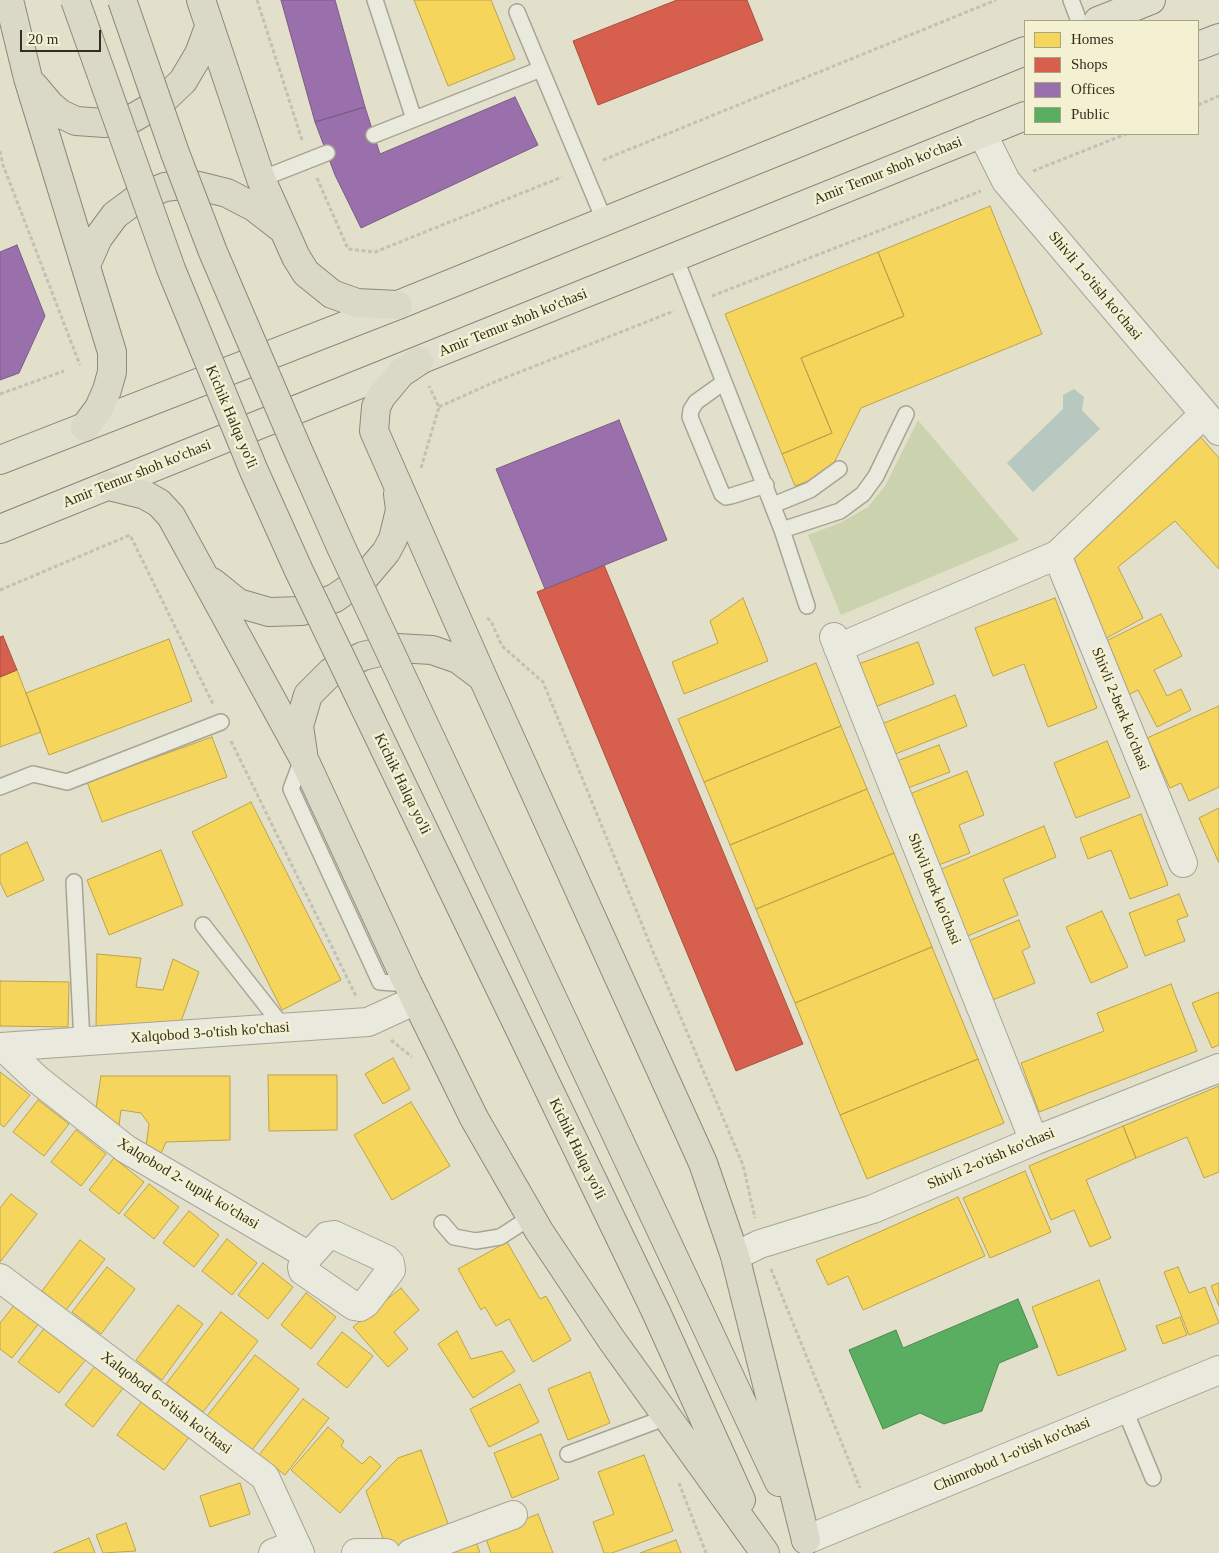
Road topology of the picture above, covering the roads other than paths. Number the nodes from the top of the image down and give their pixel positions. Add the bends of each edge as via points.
1 (9, 0) edge
2 (75, 0) edge
3 (122, 0) edge
4 (201, 0) edge
5 (375, 0) edge
6 (1071, 0) edge
7 (1151, 0) edge
8 (517, 12) dead end
9 (1079, 20) edge
10 (1101, 20) edge
11 (208, 26) junction
12 (1219, 38) edge
13 (1199, 46) edge
14 (1024, 51) edge
15 (541, 69) junction
16 (28, 78) junction
17 (1024, 116) edge
18 (414, 119) junction
19 (982, 134) junction
20 (374, 135) dead end
21 (327, 153) dead end
22 (261, 179) junction
23 (605, 222) junction
24 (282, 229) junction
25 (675, 257) junction
26 (86, 265) junction
27 (398, 305) junction
28 (423, 372) junction
29 (724, 382) junction
30 (906, 414) dead end
31 (1212, 422) edge
32 (85, 427) junction
33 (0, 460) edge
34 (839, 469) dead end
35 (409, 482) junction
36 (766, 485) junction
37 (108, 486) junction
38 (773, 505) junction
39 (0, 529) edge
40 (782, 530) junction
41 (1057, 555) junction
42 (204, 574) junction
43 (807, 606) dead end
44 (483, 678) junction
45 (221, 722) road end
46 (303, 757) junction
47 (0, 786) edge
48 (1182, 862) dead end
49 (74, 882) dead end
50 (202, 926) dead end
51 (412, 992) junction
52 (284, 1028) junction
53 (82, 1042) junction
54 (2, 1047) edge
55 (1219, 1068) edge
56 (1034, 1141) junction
57 (531, 1217) junction
58 (442, 1223) dead end
59 (309, 1256) dead end
60 (735, 1256) junction
61 (0, 1278) edge
62 (1219, 1370) edge
63 (1124, 1408) junction
64 (667, 1417) junction
65 (568, 1454) dead end
66 (1153, 1478) dead end
67 (513, 1515) dead end
68 (809, 1546) edge
69 (290, 1550) edge
70 (356, 1553) edge
71 (386, 1553) edge
72 (411, 1553) edge
73 (765, 1553) edge

1 - 16 highway
2 - 73 highway, Kichik Halqa yo'li, bridge via 171,269 254,471 299,571 656,1312
3 - 68 highway, bridge via 182,171 297,448
4 - 11 highway
5 - 18 lane
6 - 9 lane
7 - 10 main road
8 - 15 lane
11 - 16 highway via 199,54 182,81 162,101 133,118 105,123 76,121 60,114
11 - 22 highway
12 - 13 main road
14 - 23 main road
15 - 18 lane
15 - 23 lane
16 - 26 highway
17 - 19 main road, Amir Temur shoh ko'chasi
18 - 20 lane
19 - 25 main road, Amir Temur shoh ko'chasi
19 - 31 street, Shivli 1-o'tish ko'chasi via 1006,181
21 - 22 lane
22 - 24 highway
23 - 27 main road
24 - 26 highway via 254,207 227,192 199,186 165,187 138,198 115,215 98,238
24 - 27 highway via 306,273 332,294 357,303
25 - 28 main road, Amir Temur shoh ko'chasi
25 - 29 lane
26 - 32 highway via 112,352 112,362 107,390
27 - 32 main road
28 - 35 highway via 393,380 380,397 375,413 374,431
28 - 37 main road, Amir Temur shoh ko'chasi
29 - 36 lane
29 - 36 lane via 696,402 690,418 722,494 731,496
30 - 40 lane via 876,476 862,494 840,511
31 - 41 street
32 - 33 main road
34 - 38 lane via 810,490
35 - 42 highway via 393,539 386,552 351,589 319,605 284,613 254,609 238,603
35 - 44 highway
36 - 38 lane
37 - 39 main road, Amir Temur shoh ko'chasi
37 - 42 highway via 145,495 159,504 171,516
38 - 40 lane
40 - 43 lane
41 - 48 street, Shivli 2-berk ko'chasi
41 - 56 street, Shivli berk ko'chasi via 836,643
42 - 46 highway
44 - 46 highway via 458,659 432,650 397,648 363,656 331,672 308,695 299,726
44 - 60 highway via 703,1163
45 - 47 lane via 67,782 33,774
46 - 51 highway
49 - 53 lane
50 - 52 lane
51 - 52 street, Xalqobod 3-o'tish ko'chasi via 368,1022
51 - 57 highway via 474,1118
52 - 53 street, Xalqobod 3-o'tish ko'chasi
53 - 54 street, Xalqobod 3-o'tish ko'chasi
54 - 59 street, Xalqobod 2- tupik ko'chasi via 126,1149
55 - 56 street, Shivli 2-o'tish ko'chasi
56 - 60 street, Shivli 2-o'tish ko'chasi via 873,1209 760,1244
57 - 58 lane via 500,1237 476,1241 454,1237
57 - 64 highway
60 - 68 highway
61 - 69 street, Xalqobod 6-o'tish ko'chasi via 265,1477
62 - 63 street, Chimrobod 1-o'tish ko'chasi
63 - 66 lane
63 - 68 street, Chimrobod 1-o'tish ko'chasi via 871,1514
64 - 65 lane
64 - 73 highway
67 - 72 street
70 - 71 street

